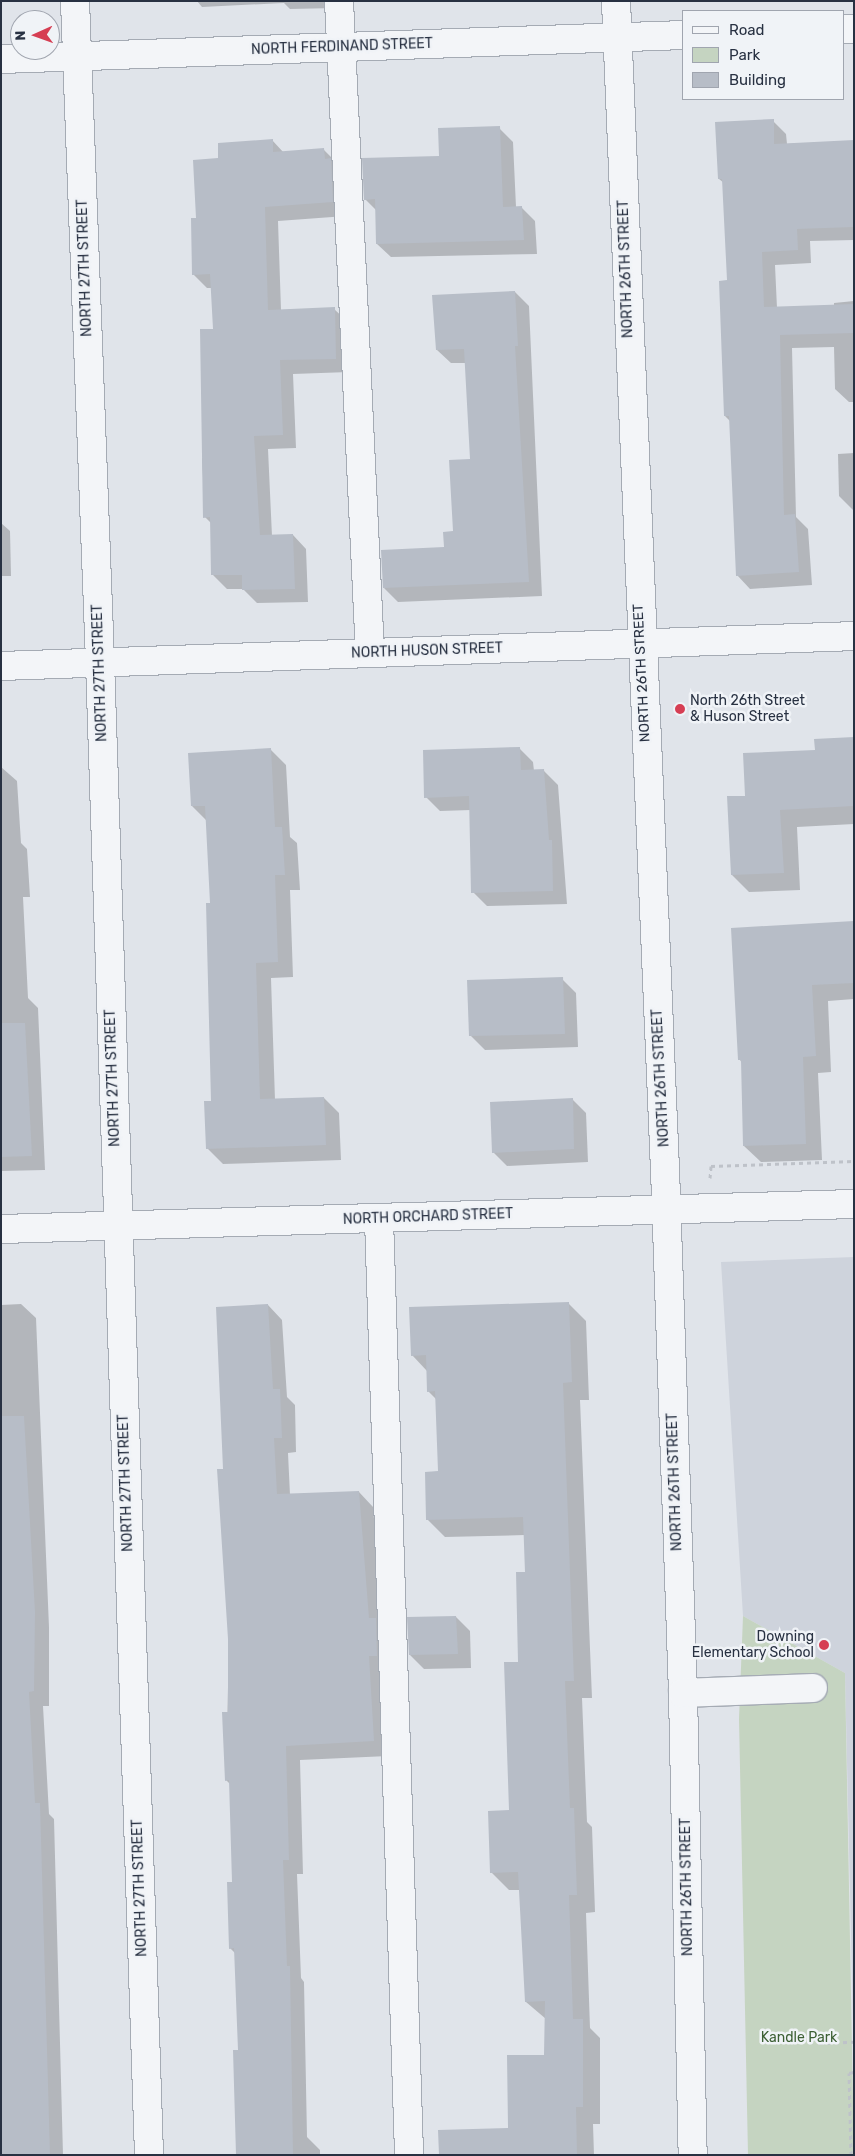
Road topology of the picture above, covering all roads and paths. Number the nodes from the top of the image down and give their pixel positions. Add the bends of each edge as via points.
1 (75, 1) edge
2 (339, 1) edge
3 (616, 1) edge
4 (682, 35) edge
5 (617, 37) junction
6 (341, 47) junction
7 (77, 56) junction
8 (1, 59) edge
9 (854, 636) edge
10 (641, 644) junction
11 (370, 653) junction
12 (100, 662) junction
13 (1, 666) edge
14 (854, 1161) edge
15 (854, 1204) edge
16 (708, 1207) junction
17 (664, 1210) junction
18 (379, 1219) junction
19 (118, 1226) junction
20 (1, 1229) edge
21 (813, 1688) dead end
22 (683, 1692) junction
23 (854, 2042) edge
24 (819, 2043) dead end
25 (854, 2072) edge
26 (149, 2155) edge
27 (409, 2155) edge
28 (693, 2155) edge
29 (851, 2155) edge

1 - 7 street, NORTH 27TH STREET
2 - 6 street
3 - 5 street, NORTH 26TH STREET
4 - 5 street, NORTH FERDINAND STREET
5 - 6 street, NORTH FERDINAND STREET
5 - 10 street, NORTH 26TH STREET
6 - 7 street, NORTH FERDINAND STREET
6 - 11 street
7 - 8 street, NORTH FERDINAND STREET
7 - 12 street, NORTH 27TH STREET
9 - 10 street, NORTH HUSON STREET
10 - 11 street, NORTH HUSON STREET
10 - 17 street, NORTH 26TH STREET via 665,1169
11 - 12 street, NORTH HUSON STREET
12 - 13 street, NORTH HUSON STREET
12 - 19 street, NORTH 27TH STREET
14 - 16 path via 711,1166
15 - 16 street, NORTH ORCHARD STREET
16 - 17 street, NORTH ORCHARD STREET
17 - 18 street, NORTH ORCHARD STREET
17 - 22 street, NORTH 26TH STREET
18 - 19 street, NORTH ORCHARD STREET
18 - 27 street
19 - 20 street, NORTH ORCHARD STREET
19 - 26 street, NORTH 27TH STREET
21 - 22 street
22 - 28 street, NORTH 26TH STREET
23 - 24 path
25 - 29 path via 849,2073

